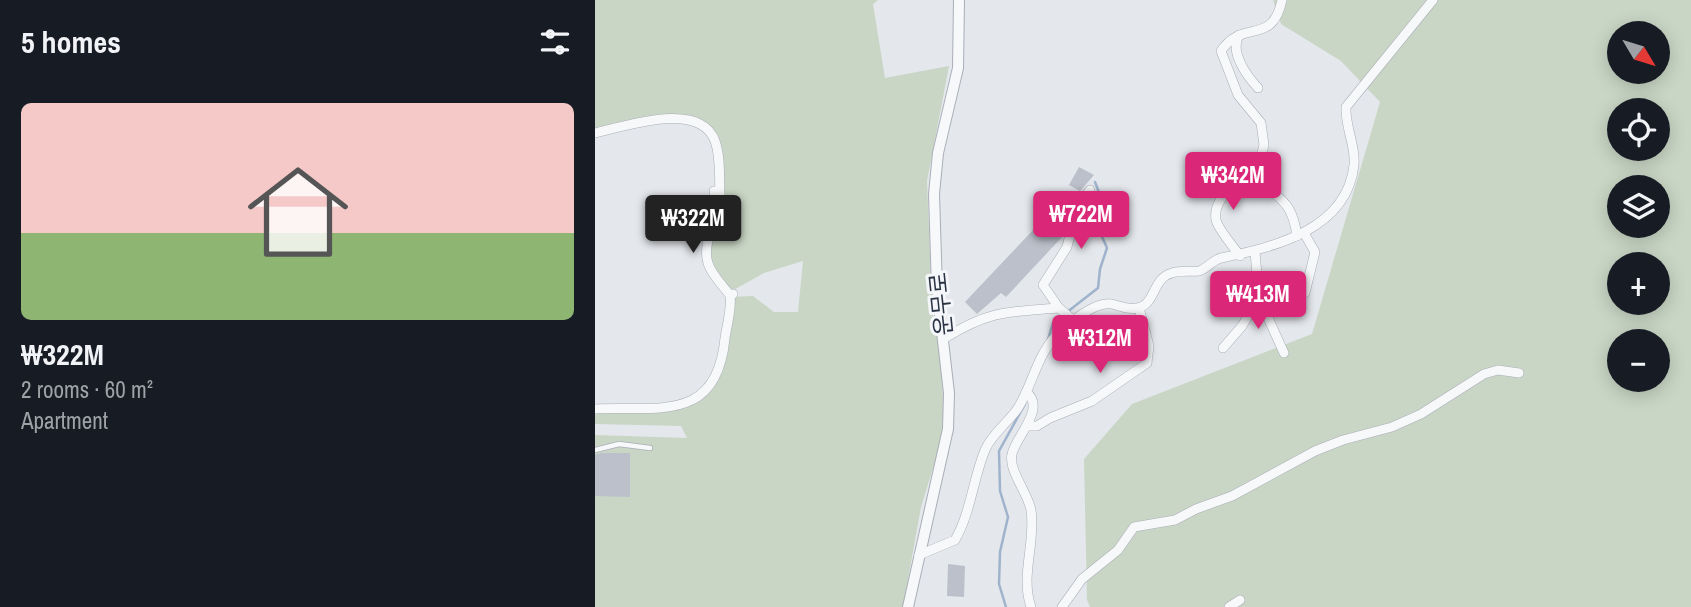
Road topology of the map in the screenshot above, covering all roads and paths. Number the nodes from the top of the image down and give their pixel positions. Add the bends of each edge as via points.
1 (959, 0) edge
2 (1282, 0) edge
3 (1433, 0) edge
4 (1239, 35) junction
5 (1258, 88) dead end
6 (595, 133) edge
7 (1252, 169) junction
8 (719, 180) junction
9 (1090, 190) dead end
10 (720, 196) dead end
11 (1301, 234) junction
12 (1255, 252) junction
13 (1240, 256) junction
14 (1305, 293) dead end
15 (1259, 298) junction
16 (1059, 308) junction
17 (1139, 308) junction
18 (1073, 320) junction
19 (945, 338) junction
20 (1223, 348) dead end
21 (1284, 353) dead end
22 (1519, 373) dead end
23 (1029, 394) junction
24 (595, 409) edge
25 (1027, 426) junction
26 (650, 448) dead end
27 (595, 450) edge
28 (919, 555) junction
29 (1240, 600) dead end
30 (908, 607) edge
31 (1031, 607) edge
32 (1062, 607) edge
33 (1229, 607) edge

1 - 19 street, 운무로 via 958,68 938,153 934,194 937,289
2 - 4 street via 1278,18 1270,27
3 - 11 street via 1346,107 1355,164 1338,206
4 - 5 street via 1237,51 1246,75
4 - 7 street via 1221,51 1238,95 1261,122 1264,145
6 - 8 street via 668,118 691,120 714,139
7 - 11 street via 1286,201
7 - 13 street via 1233,183 1217,215
8 - 10 street
8 - 24 street via 714,190 717,212 708,241 708,263 732,294 720,368 705,392 661,409
9 - 16 street via 1077,206 1067,247 1044,285
11 - 12 street
11 - 14 street via 1315,252
12 - 13 street
12 - 15 street
13 - 17 street via 1218,259 1203,270 1164,276 1148,303
15 - 20 street
15 - 21 street
16 - 18 street
16 - 19 street via 1004,312 975,320
17 - 18 street via 1104,305
17 - 25 street via 1149,346 1147,363 1092,401 1037,426
18 - 23 street via 1045,346
19 - 28 street, 운무로 via 948,429
22 - 32 street via 1498,370 1484,374 1392,427 1315,452 1175,520 1134,527 1118,550 1082,579
23 - 25 street via 1034,406
23 - 28 street via 985,450 955,540
25 - 31 street via 1011,459 1030,509 1033,531 1025,587
26 - 27 lane via 619,444
28 - 30 street, 운무로
29 - 33 street

